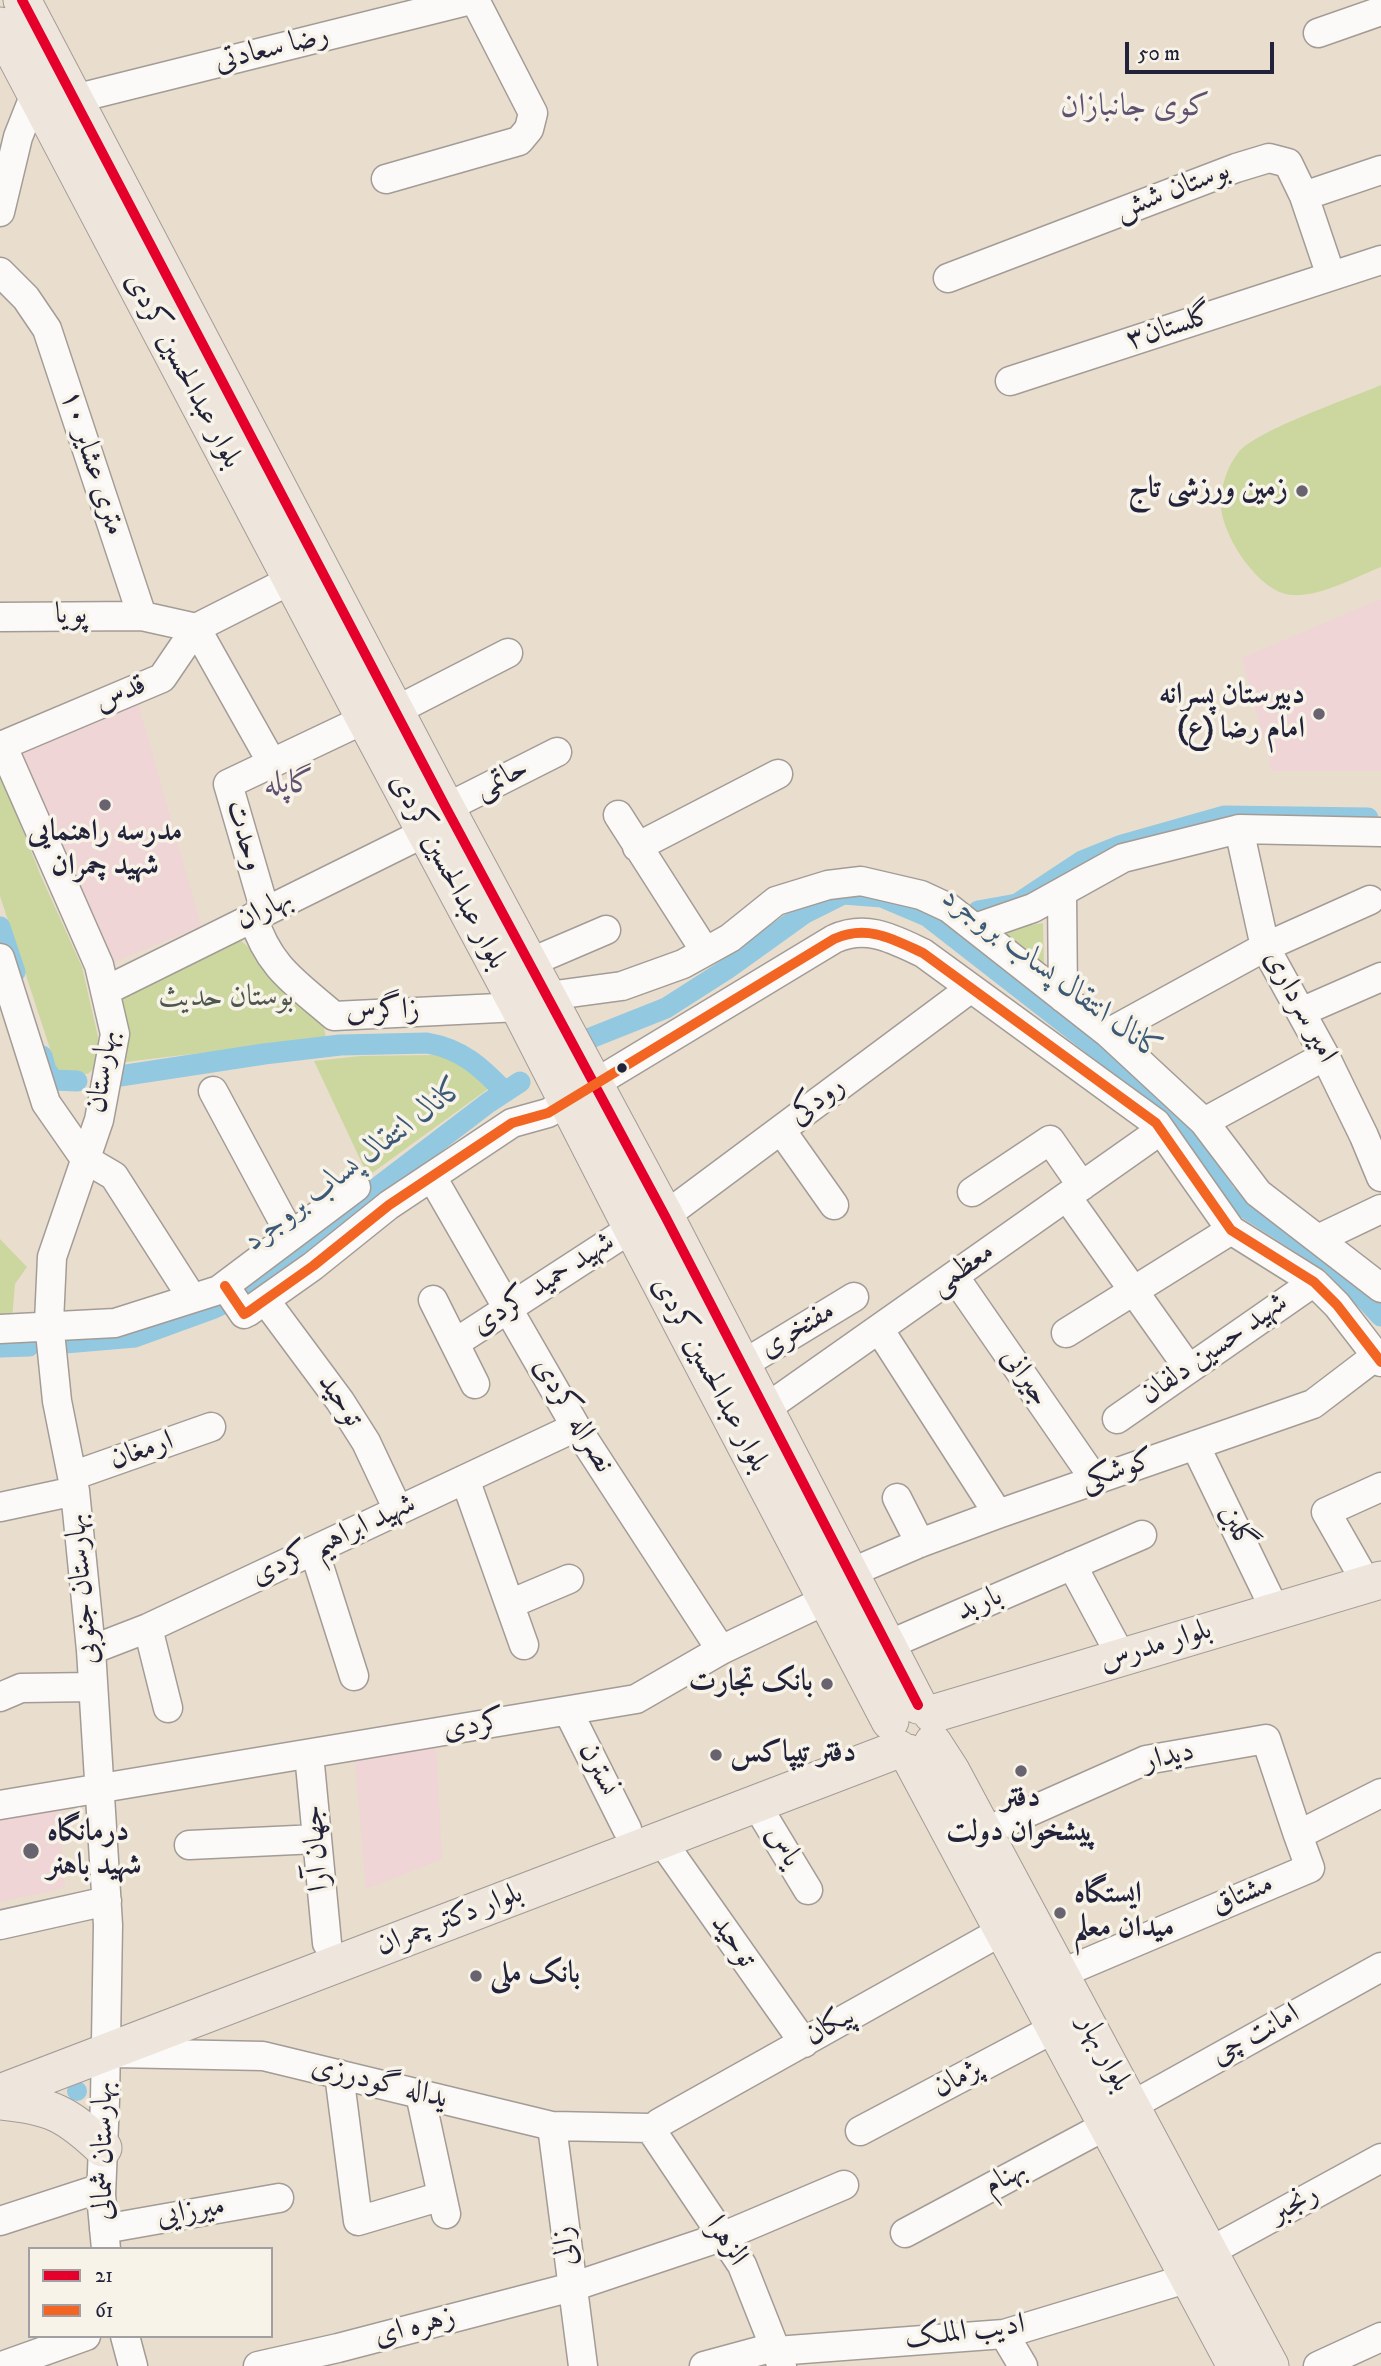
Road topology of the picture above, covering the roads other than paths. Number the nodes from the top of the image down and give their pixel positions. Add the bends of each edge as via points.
1 (22, 0) edge
2 (473, 0) edge
3 (1381, 11) edge
4 (0, 26) edge
5 (1318, 33) dead end
6 (35, 94) junction
7 (74, 99) junction
8 (1381, 170) edge
9 (386, 179) dead end
10 (1304, 196) junction
11 (0, 212) edge
12 (1381, 260) edge
13 (0, 272) edge
14 (1331, 276) junction
15 (948, 278) dead end
16 (1010, 381) dead end
17 (293, 579) junction
18 (142, 616) junction
19 (0, 617) edge
20 (196, 628) junction
21 (508, 653) dead end
22 (381, 715) junction
23 (1, 745) edge
24 (557, 752) dead end
25 (272, 763) junction
26 (778, 774) dead end
27 (618, 815) dead end
28 (436, 820) junction
29 (1239, 829) junction
30 (1381, 832) edge
31 (637, 847) junction
32 (1062, 892) junction
33 (1370, 900) dead end
34 (259, 914) junction
35 (975, 928) junction
36 (606, 930) dead end
37 (1265, 947) junction
38 (705, 951) junction
39 (0, 958) edge
40 (529, 962) junction
41 (1381, 977) edge
42 (971, 988) junction
43 (105, 990) junction
44 (1063, 998) junction
45 (533, 1001) junction
46 (1301, 1012) junction
47 (1108, 1033) junction
48 (1325, 1056) junction
49 (213, 1091) dead end
50 (581, 1093) junction
51 (1204, 1122) junction
52 (781, 1130) junction
53 (1161, 1130) junction
54 (1373, 1133) edge
55 (85, 1159) junction
56 (432, 1177) junction
57 (1381, 1177) edge
58 (356, 1186) dead end
59 (1075, 1191) junction
60 (972, 1192) dead end
61 (834, 1205) dead end
62 (1381, 1209) edge
63 (648, 1222) junction
64 (1231, 1230) junction
65 (291, 1236) junction
66 (1318, 1239) junction
67 (954, 1276) junction
68 (1314, 1282) junction
69 (225, 1286) junction
70 (1381, 1288) edge
71 (1134, 1291) junction
72 (854, 1297) dead end
73 (192, 1298) junction
74 (433, 1300) dead end
75 (255, 1307) junction
76 (508, 1308) junction
77 (49, 1327) junction
78 (0, 1329) edge
79 (878, 1329) junction
80 (1066, 1333) dead end
81 (455, 1343) junction
82 (1379, 1359) edge
83 (742, 1365) junction
84 (1189, 1369) junction
85 (475, 1384) dead end
86 (765, 1409) junction
87 (1117, 1419) dead end
88 (211, 1427) dead end
89 (576, 1427) junction
90 (1195, 1445) junction
91 (465, 1479) junction
92 (1095, 1480) junction
93 (74, 1484) junction
94 (1381, 1487) edge
95 (897, 1498) dead end
96 (0, 1507) edge
97 (398, 1510) junction
98 (998, 1514) junction
99 (1142, 1535) dead end
100 (920, 1543) junction
101 (314, 1550) junction
102 (1072, 1565) junction
103 (569, 1579) dead end
104 (838, 1586) junction
105 (1376, 1589) edge
106 (510, 1604) junction
107 (1276, 1612) junction
108 (148, 1628) junction
109 (524, 1645) dead end
110 (91, 1650) junction
111 (721, 1650) junction
112 (873, 1652) junction
113 (1122, 1658) junction
114 (354, 1676) dead end
115 (93, 1687) junction
116 (0, 1697) edge
117 (167, 1709) dead end
118 (568, 1711) junction
119 (913, 1732) junction
120 (310, 1754) junction
121 (99, 1788) junction
122 (1381, 1793) edge
123 (756, 1804) junction
124 (0, 1805) edge
125 (644, 1835) junction
126 (1298, 1835) junction
127 (317, 1839) junction
128 (970, 1839) junction
129 (188, 1845) dead end
130 (808, 1890) dead end
131 (107, 1901) junction
132 (0, 1925) edge
133 (1002, 1931) junction
134 (327, 1943) junction
135 (1381, 1967) edge
136 (1060, 1974) junction
137 (1055, 2028) junction
138 (106, 2039) junction
139 (804, 2043) junction
140 (0, 2067) edge
141 (339, 2074) junction
142 (0, 2093) edge
143 (420, 2094) junction
144 (0, 2101) edge
145 (1119, 2116) junction
146 (552, 2126) junction
147 (654, 2126) junction
148 (860, 2131) dead end
149 (103, 2148) junction
150 (1381, 2158) edge
151 (844, 2185) dead end
152 (101, 2188) junction
153 (279, 2198) dead end
154 (0, 2221) edge
155 (905, 2233) dead end
156 (724, 2236) junction
157 (105, 2239) edge
158 (1199, 2265) junction
159 (572, 2287) junction
160 (1004, 2334) junction
161 (1381, 2337) edge
162 (80, 2338) edge
163 (126, 2338) edge
164 (778, 2355) edge
165 (340, 2357) edge
166 (2, 2366) edge
167 (133, 2366) edge
168 (258, 2366) edge
169 (583, 2366) edge
170 (704, 2366) edge
171 (1023, 2366) edge
172 (1236, 2366) edge
173 (1270, 2366) edge
174 (1318, 2366) edge

1 - 7 main road, بلوار عبدالحسین کردی
2 - 7 street, رضا سعادتی
2 - 9 street via 533,113 529,129 519,141
3 - 5 street
4 - 6 main road, بلوار عبدالحسین کردی
6 - 11 street via 18,137
6 - 17 main road, بلوار عبدالحسین کردی
7 - 22 main road, بلوار عبدالحسین کردی
8 - 10 street
10 - 14 street, بوستان شش
10 - 15 street, بوستان شش via 1288,163 1269,158
12 - 14 street, گلستان۳
13 - 18 street, ۱۰ متری عشایر via 47,329
14 - 16 street, گلستان۳
17 - 20 street, قدس
17 - 22 main road, بلوار عبدالحسین کردی
18 - 19 street, پویا
18 - 20 street
20 - 23 street, قدس via 162,678
20 - 25 street
21 - 22 street, وحدت
22 - 25 street, وحدت
22 - 28 main road, بلوار عبدالحسین کردی
23 - 43 street, بهارستان via 99,965
24 - 28 street, حاتمی
25 - 34 street, وحدت via 228,784
26 - 31 street
27 - 31 street
28 - 34 street, بهاران
28 - 40 main road, بلوار عبدالحسین کردی
28 - 45 main road, بلوار عبدالحسین کردی
29 - 30 street
29 - 32 street via 1123,858
29 - 37 street, امیر سرداری
31 - 38 street
32 - 35 street via 1033,908
32 - 44 street
33 - 37 street
34 - 43 street, بهاران
34 - 45 street, زاگرس via 261,941 276,966 334,1016
35 - 38 street, زاگرس via 949,908 921,895 861,881 828,885 776,901 730,938
35 - 44 street, زاگرس
36 - 40 street
37 - 46 street, امیر سرداری
37 - 47 street
38 - 45 street, زاگرس via 622,986
39 - 55 street, بهارستان via 46,1103
40 - 45 main road, بلوار عبدالحسین کردی
41 - 46 street
42 - 50 street via 923,953 891,937 873,932 843,935
42 - 52 street, رودکی
42 - 53 street
43 - 55 street, بهارستان via 115,1034 99,1120
44 - 47 street, زاگرس
45 - 50 main road, بلوار عبدالحسین کردی
46 - 48 street, امیر سرداری
47 - 51 street, زاگرس
48 - 51 street
48 - 54 street, امیر سرداری
49 - 65 street
50 - 56 street via 548,1114 512,1123
50 - 63 main road, بلوار عبدالحسین کردی
51 - 66 street, زاگرس via 1258,1193
52 - 61 street
52 - 63 street, رودکی
53 - 59 street, معظمی
53 - 64 street
54 - 57 street, امیر سرداری
55 - 73 street via 114,1176
55 - 77 street, بهارستان جنوبی via 52,1257
56 - 75 street
56 - 76 street, نصراله کردی
58 - 65 street
59 - 60 street via 1050,1140
59 - 67 street, معظمی
59 - 71 street
62 - 66 street
63 - 76 street, شهید حمید کردی
63 - 83 main road, بلوار عبدالحسین کردی
63 - 104 main road, بلوار عبدالحسین کردی
64 - 68 street
64 - 71 street
65 - 69 street
66 - 70 street, زاگرس
67 - 79 street, معظمی
67 - 92 street, جیرانی
68 - 82 street
68 - 84 street, شهید حسین دلفان
69 - 73 street
69 - 75 street, توحید
71 - 80 street
71 - 84 street
72 - 83 street, مفتخری
73 - 77 street via 115,1323
74 - 81 street
75 - 97 street, توحید via 340,1401 366,1442
76 - 81 street, شهید حمید کردی
76 - 89 street, نصراله کردی
77 - 78 street
77 - 93 street, بهارستان جنوبی via 57,1401
79 - 86 street, معظمی
79 - 98 street
81 - 85 street
82 - 90 street, کوشکی via 1313,1404
83 - 86 main road, بلوار عبدالحسین کردی
84 - 87 street, شهید حسین دلفان
86 - 104 main road, بلوار عبدالحسین کردی
88 - 93 street, ارمغان
89 - 91 street, شهید ابراهیم کردی
89 - 111 street, نصراله کردی
90 - 92 street, کوشکی
90 - 107 street, گلبن
91 - 97 street, شهید ابراهیم کردی
91 - 106 street
92 - 98 street, کوشکی
93 - 96 street, ارمغان
93 - 110 street, بهارستان جنوبی
94 - 105 street via 1326,1513
95 - 100 street
97 - 101 street, شهید ابراهیم کردی
98 - 100 street, کوشکی
99 - 102 street, باربد
100 - 104 street, کوشکی
101 - 108 street, شهید ابراهیم کردی
101 - 114 street
102 - 112 street, باربد
102 - 113 street
103 - 106 street
104 - 111 street, کردی
104 - 112 main road, بلوار عبدالحسین کردی
105 - 107 main road, بلوار مدرس
105 - 119 main road, بلوار مدرس
106 - 109 street
107 - 113 main road, بلوار مدرس
108 - 110 street, شهید ابراهیم کردی
108 - 117 street
110 - 115 street, بهارستان جنوبی
111 - 118 street, کردی via 636,1699
112 - 119 main road, بلوار عبدالحسین کردی
113 - 119 main road, بلوار مدرس
115 - 116 street via 21,1688
115 - 121 street, بهارستان جنوبی
118 - 120 street, کردی
118 - 125 street, نسترن
119 - 123 main road, بلوار دکتر چمران
119 - 125 main road, بلوار دکتر چمران
119 - 128 main road, بلوار بهار
120 - 121 street, کردی
120 - 127 street, جهان آرا
121 - 124 street, کردی
121 - 131 street, بهارستان جنوبی
122 - 126 street
123 - 125 main road, بلوار دکتر چمران
123 - 130 street, یاس
125 - 134 main road, بلوار دکتر چمران
125 - 138 main road, بلوار دکتر چمران
125 - 139 street, توحید
126 - 128 street, دیدار via 1266,1739 1146,1760
126 - 136 street, مشتاق via 1310,1868
127 - 129 street
127 - 134 street, جهان آرا
128 - 133 main road, بلوار بهار
128 - 136 main road, بلوار بهار
131 - 132 street
131 - 138 street, بهارستان جنوبی
133 - 137 main road, بلوار بهار
133 - 139 street, پیکان
134 - 138 main road, بلوار دکتر چمران
135 - 145 street, امانت چی
136 - 145 main road, بلوار بهار
137 - 145 main road, بلوار بهار
137 - 148 street, پژمان
138 - 140 main road, بلوار دکتر چمران
138 - 141 street, یداله گودرزی via 262,2056
138 - 142 main road, بلوار دکتر چمران
138 - 149 street, بهارستان شمالی
139 - 147 street, پیکان
141 - 143 street, یداله گودرزی
141 - 143 street via 358,2221 444,2205
143 - 146 street, یداله گودرزی
144 - 149 main road via 36,2105 62,2115
145 - 155 street, بهنام
145 - 158 main road, بلوار بهار
146 - 147 street, یداله گودرزی
146 - 159 street, زالی
147 - 156 street, الزهرا
149 - 152 street, بهارستان شمالی
150 - 158 street, رنجبر
151 - 156 street, زهره ای
152 - 154 street
152 - 157 street, بهارستان شمالی
153 - 157 street, میرزایی
156 - 159 street, زهره ای
156 - 164 street, الزهرا via 742,2264
158 - 160 street, ادیب الملک
158 - 172 main road, بلوار بهار
158 - 173 main road, بلوار بهار
159 - 165 street, زهره ای
159 - 169 street, زالی
160 - 164 street, ادیب الملک
160 - 171 street
161 - 174 street
162 - 166 street
163 - 167 street
164 - 170 street, ادیب الملک
165 - 168 street, زهره ای

